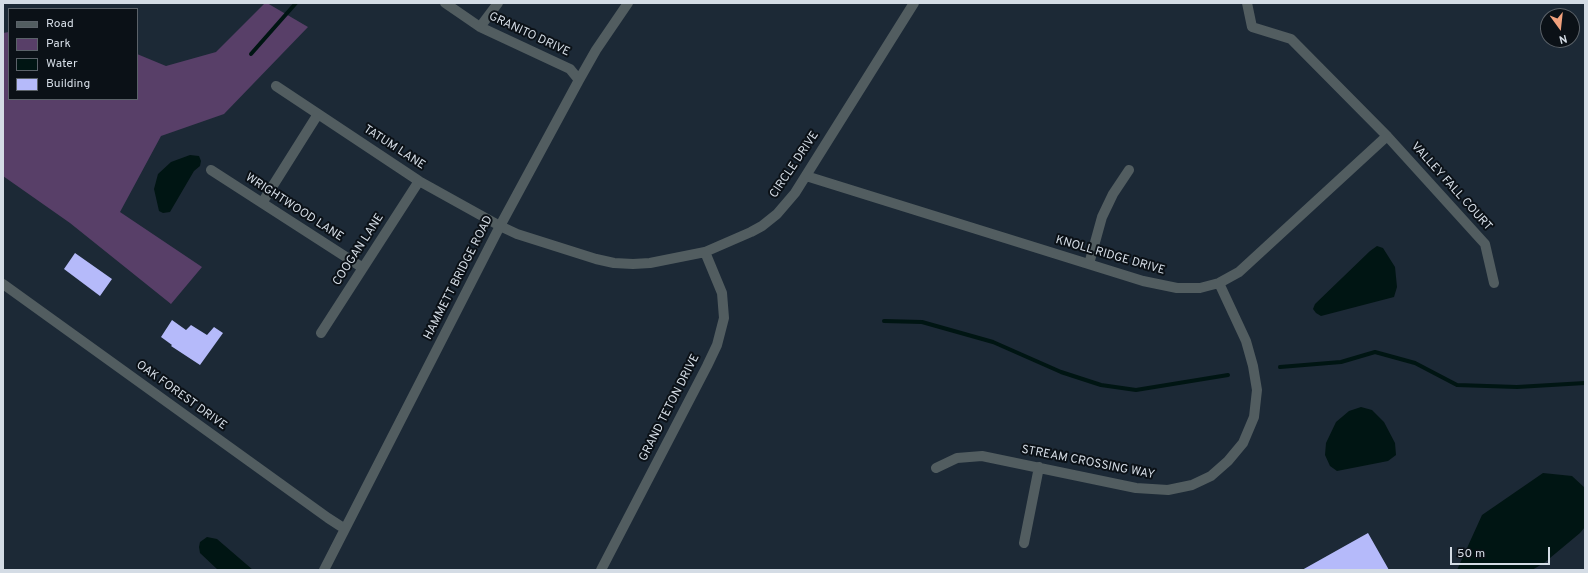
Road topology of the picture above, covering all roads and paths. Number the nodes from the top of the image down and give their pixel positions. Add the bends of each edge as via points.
1 (446, 3) edge
2 (498, 3) edge
3 (628, 3) edge
4 (914, 3) edge
5 (1246, 3) edge
6 (480, 27) junction
7 (579, 80) junction
8 (276, 86) dead end
9 (318, 114) junction
10 (1386, 136) junction
11 (211, 170) dead end
12 (1129, 170) dead end
13 (806, 176) junction
14 (419, 181) junction
15 (262, 202) junction
16 (500, 226) junction
17 (705, 252) junction
18 (1089, 264) junction
19 (363, 268) junction
20 (1219, 283) junction
21 (1494, 283) dead end
22 (3, 284) edge
23 (321, 333) dead end
24 (936, 468) dead end
25 (1039, 468) junction
26 (345, 529) junction
27 (1024, 544) dead end
28 (324, 570) edge
29 (601, 570) edge

1 - 6 street, GRANITO DRIVE
2 - 6 street
3 - 7 street, HAMMETT BRIDGE ROAD
4 - 13 street, CIRCLE DRIVE
5 - 10 street, VALLEY FALL COURT via 1252,27 1291,38
6 - 7 street, GRANITO DRIVE via 570,69
7 - 16 street, HAMMETT BRIDGE ROAD
8 - 9 street, TATUM LANE
9 - 14 street, TATUM LANE
9 - 15 street
10 - 20 street, KNOLL RIDGE DRIVE via 1239,272
10 - 21 street, VALLEY FALL COURT via 1485,244
11 - 15 street, WRIGHTWOOD LANE
12 - 18 street via 1102,217
13 - 17 street, CIRCLE DRIVE via 790,201 770,220
13 - 18 street, KNOLL RIDGE DRIVE
14 - 16 street, TATUM LANE
14 - 19 street, COOGAN LANE
15 - 19 street, WRIGHTWOOD LANE
16 - 17 street, CIRCLE DRIVE via 524,236 614,263 650,263
16 - 26 street, HAMMETT BRIDGE ROAD
17 - 29 street, GRAND TETON DRIVE via 722,293 724,318 717,345
18 - 20 street, KNOLL RIDGE DRIVE via 1143,281 1177,288 1200,288
19 - 23 street, COOGAN LANE
20 - 25 street, STREAM CROSSING WAY via 1246,341 1257,390 1254,417 1243,442 1228,461 1211,476 1192,485 1168,490 1136,488
22 - 26 street, OAK FOREST DRIVE
24 - 25 street, STREAM CROSSING WAY via 956,458 982,456
25 - 27 street
26 - 28 street, HAMMETT BRIDGE ROAD

